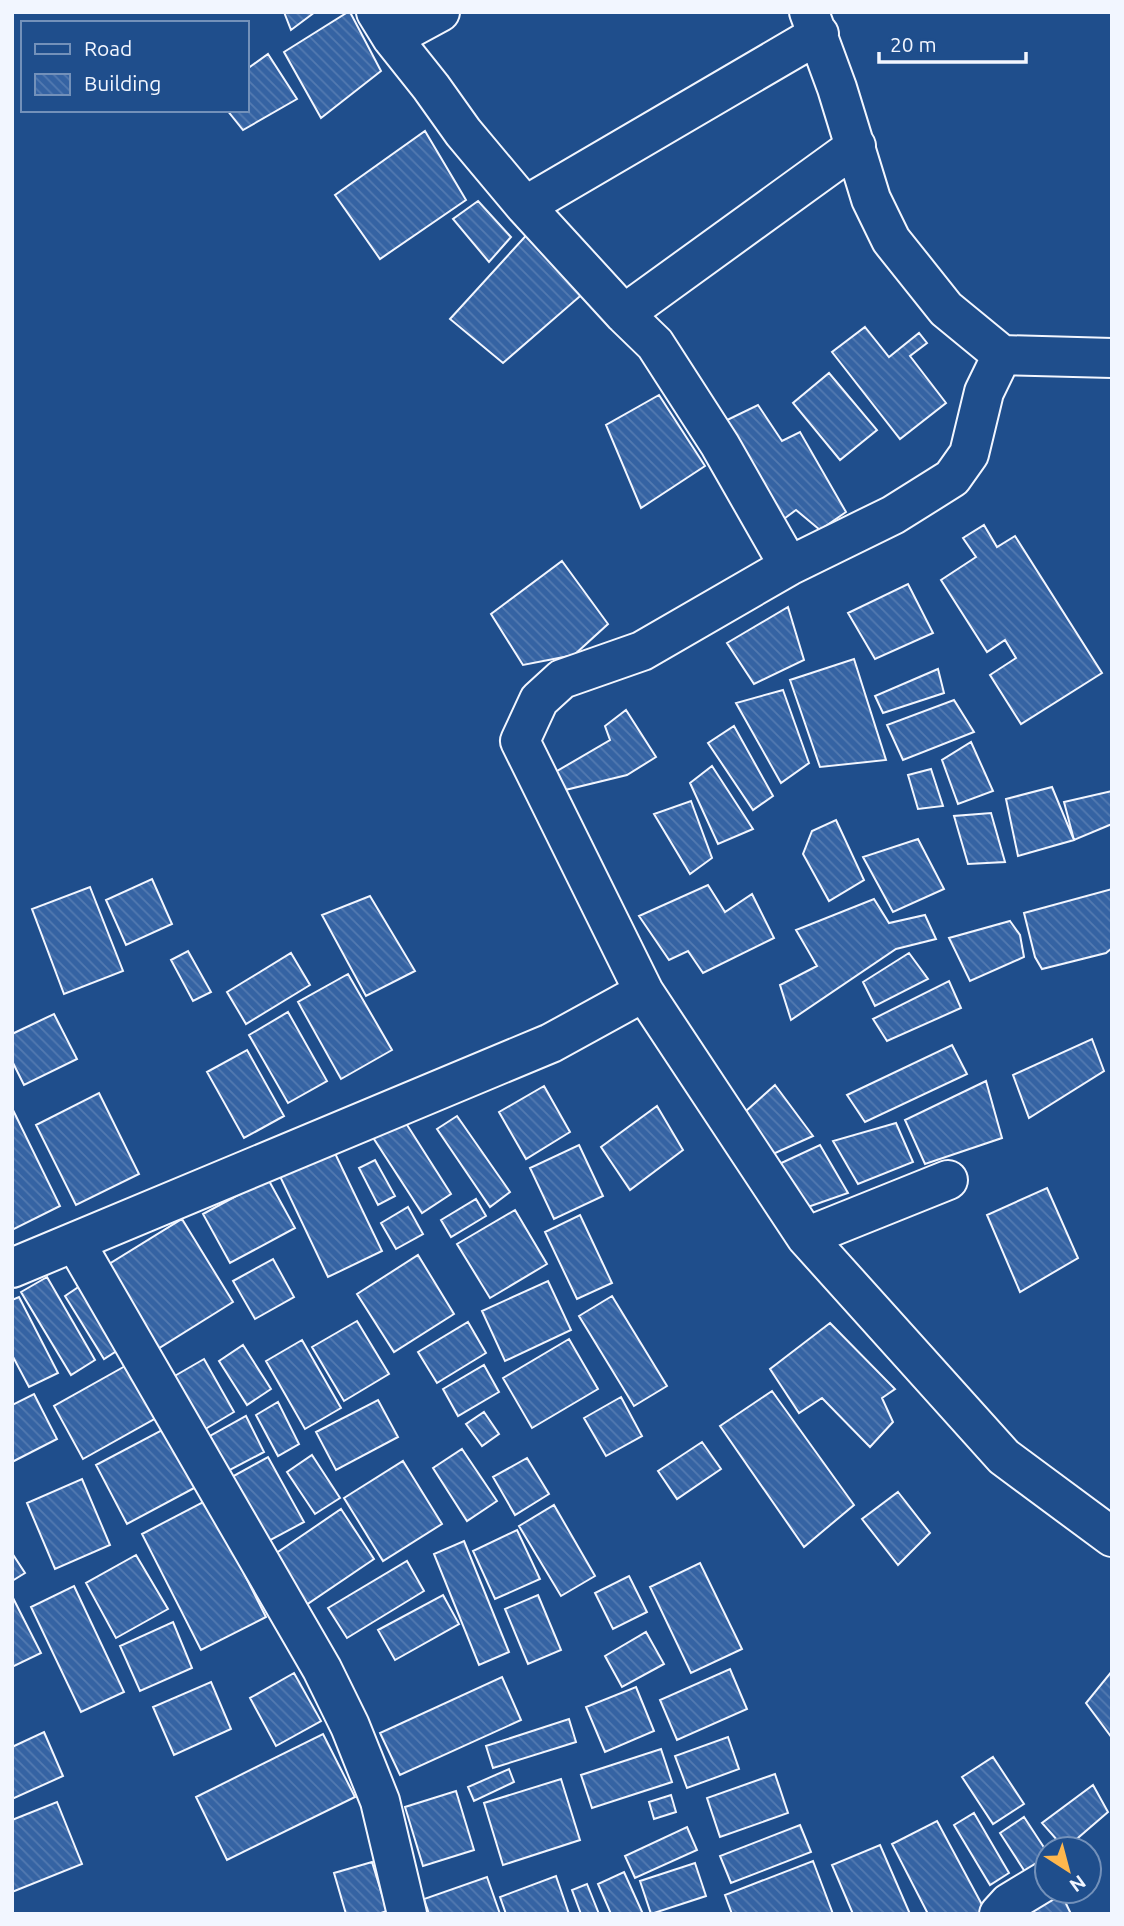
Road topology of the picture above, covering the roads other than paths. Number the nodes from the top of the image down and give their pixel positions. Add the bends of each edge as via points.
1 (440, 12) edge
2 (814, 23) edge
3 (384, 25) edge
4 (856, 146) junction
5 (525, 206) junction
6 (624, 314) junction
7 (1002, 355) junction
8 (1112, 358) edge
9 (789, 565) junction
10 (644, 992) junction
11 (948, 1180) dead end
12 (806, 1237) junction
13 (75, 1242) junction
14 (12, 1268) edge
15 (1112, 1537) edge
16 (1033, 1888) edge
17 (407, 1914) edge
18 (999, 1914) edge

1 - 3 street
2 - 4 street
2 - 5 street
3 - 5 street
4 - 6 street
4 - 7 street via 891,240 946,309
5 - 6 street
6 - 9 street via 655,344
7 - 8 street
7 - 9 street via 984,392 969,454 953,478 893,515
9 - 10 street via 642,651 562,679 539,700 520,741
10 - 12 street
10 - 13 street via 551,1043
11 - 12 street
12 - 15 street via 1004,1457
13 - 14 street
13 - 17 street via 323,1669 380,1801
16 - 18 street

